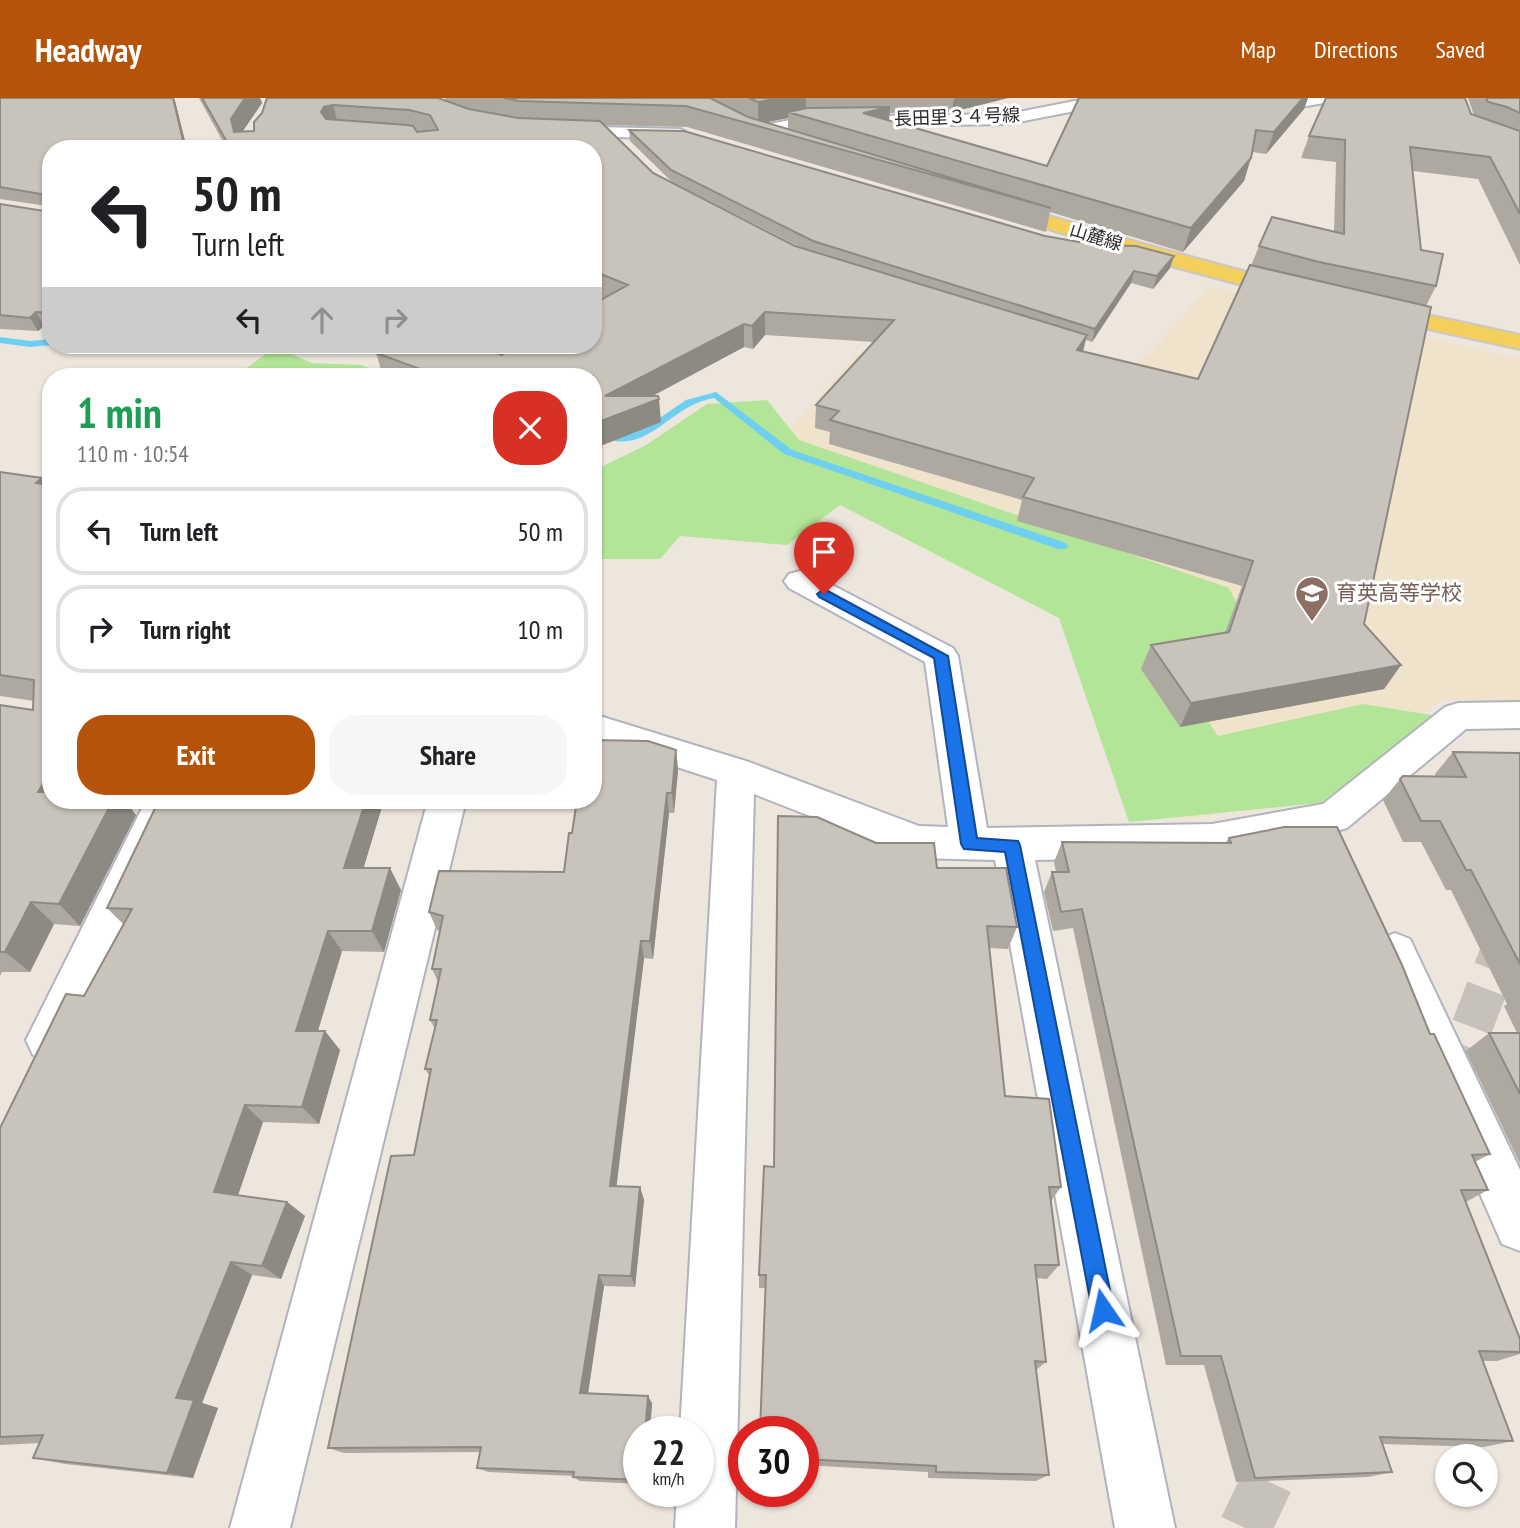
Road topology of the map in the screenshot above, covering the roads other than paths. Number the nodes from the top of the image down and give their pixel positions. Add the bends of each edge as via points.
1 (1116, 98) edge
2 (1196, 98) edge
3 (1323, 98) edge
4 (746, 128) joint
5 (535, 130) edge
6 (608, 132) junction
7 (693, 136) edge
8 (795, 144) edge
9 (626, 153) edge
10 (975, 200) edge
11 (990, 224) edge
12 (1135, 249) junction
13 (1318, 298) edge
14 (1359, 307) edge
15 (1520, 342) edge
16 (800, 581) dead end
17 (1520, 715) edge
18 (602, 730) edge
19 (736, 772) junction
20 (161, 809) edge
21 (445, 809) edge
22 (991, 845) junction
23 (1378, 916) edge
24 (35, 1070) edge
25 (1520, 1226) edge
26 (260, 1528) edge
27 (705, 1528) edge
28 (1145, 1528) edge

1 - 4 street, 長田里３４号線 via 1008,119 804,116
2 - 3 street via 1301,103
4 - 8 main road
5 - 6 street
6 - 7 street
6 - 9 street
10 - 12 main road, 山麓線
11 - 12 street via 1043,240
12 - 13 main road, 山麓線
14 - 15 main road
16 - 22 street via 941,656
17 - 22 street via 1458,716 1341,835
18 - 19 street
19 - 22 street via 917,842
19 - 27 street
20 - 24 street
21 - 26 street
22 - 28 street
23 - 25 street

